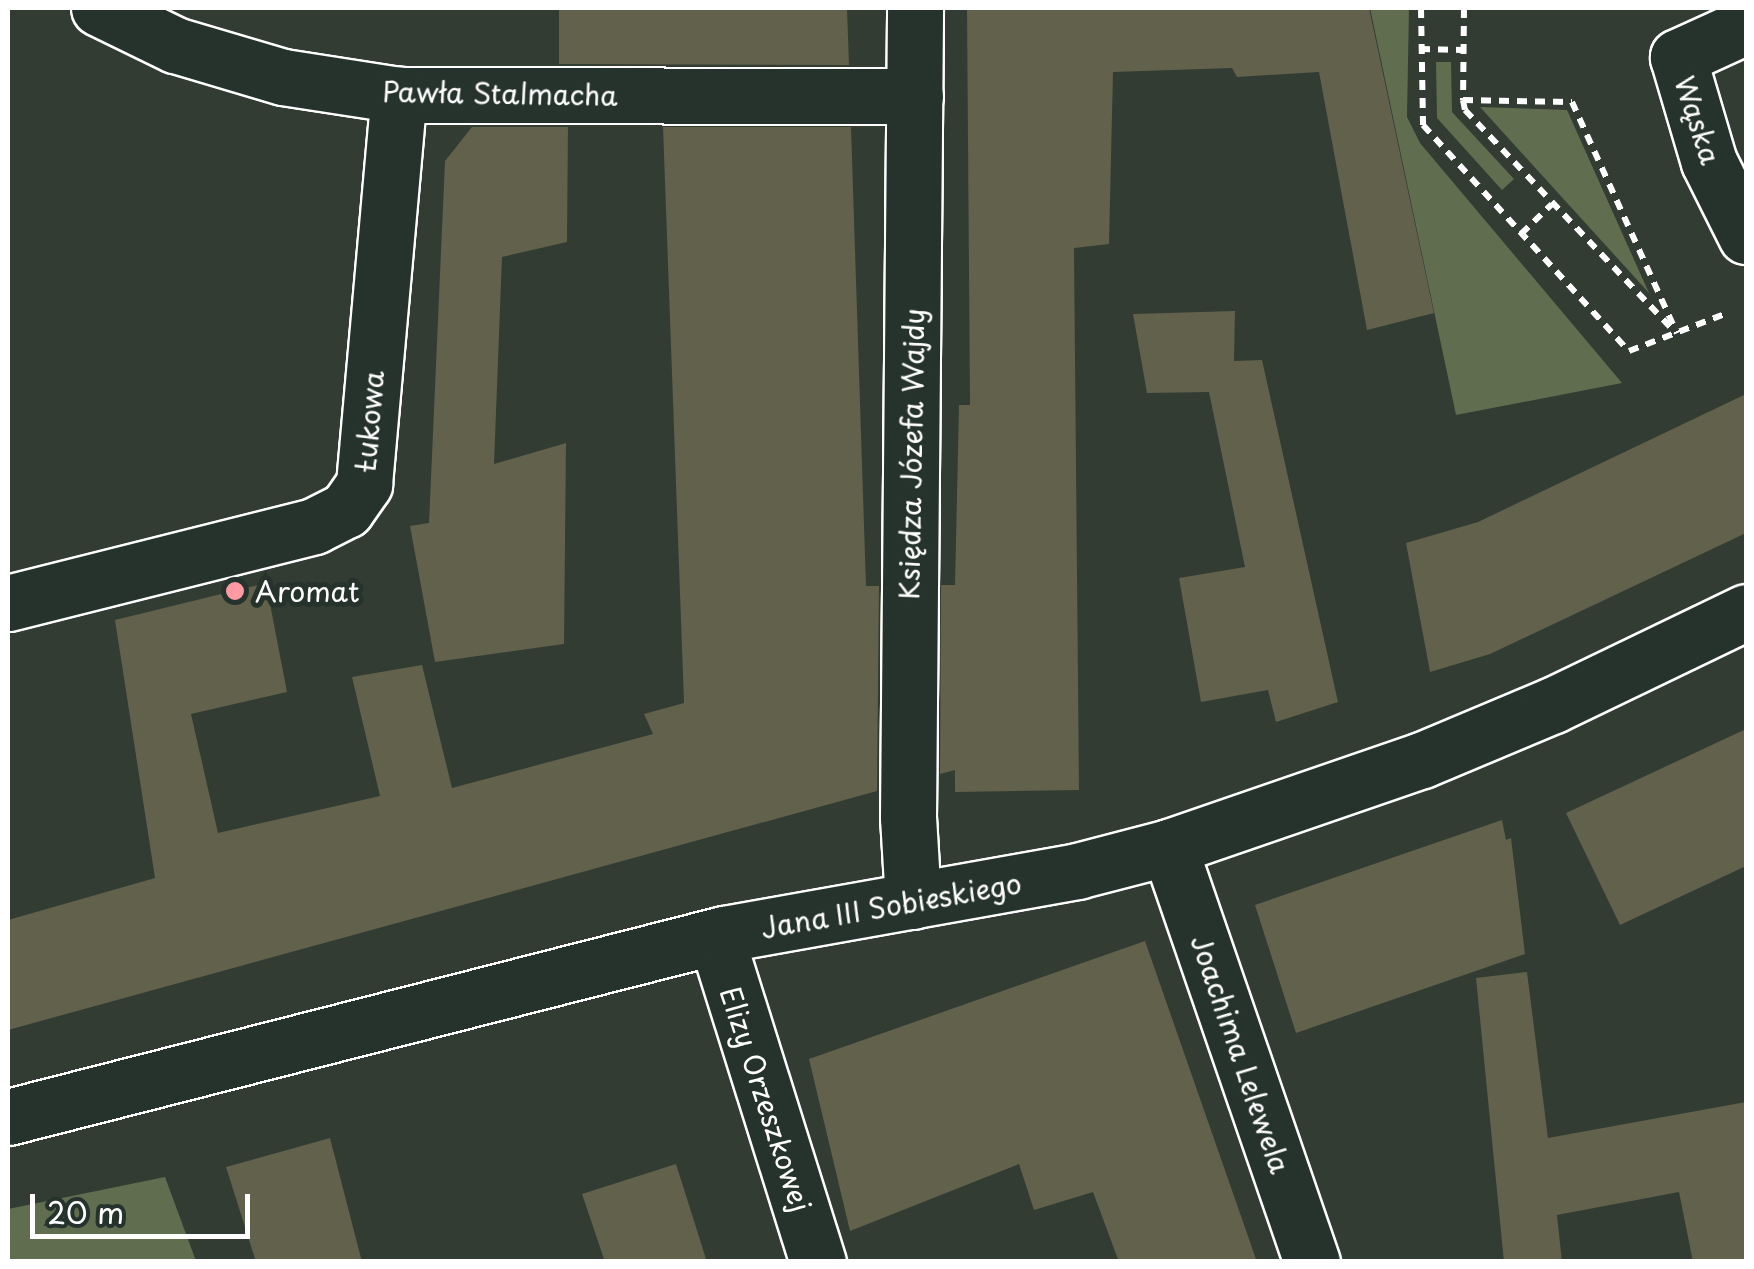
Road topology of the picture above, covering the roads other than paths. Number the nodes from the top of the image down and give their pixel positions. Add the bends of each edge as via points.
1 (99, 8) edge
2 (915, 8) edge
3 (1746, 26) edge
4 (399, 96) junction
5 (915, 96) junction
6 (1746, 236) edge
7 (8, 603) edge
8 (1746, 612) edge
9 (1169, 847) junction
10 (913, 901) junction
11 (716, 937) junction
12 (8, 1117) edge
13 (818, 1262) edge
14 (1312, 1262) edge

1 - 4 street, Pawła Stalmacha via 175,45 283,78
2 - 5 street, Księdza Józefa Wajdy
3 - 6 street, Wąska via 1678,57 1693,120
4 - 5 street, Pawła Stalmacha
4 - 7 street, Łukowa via 364,484 346,510 314,526
5 - 10 street, Księdza Józefa Wajdy via 908,817
8 - 9 street, Jana III Sobieskiego via 1422,760
9 - 10 street, Jana III Sobieskiego
9 - 14 street, Joachima Lelewela
10 - 11 street, Jana III Sobieskiego
11 - 12 street, Jana III Sobieskiego
11 - 13 street, Elizy Orzeszkowej

